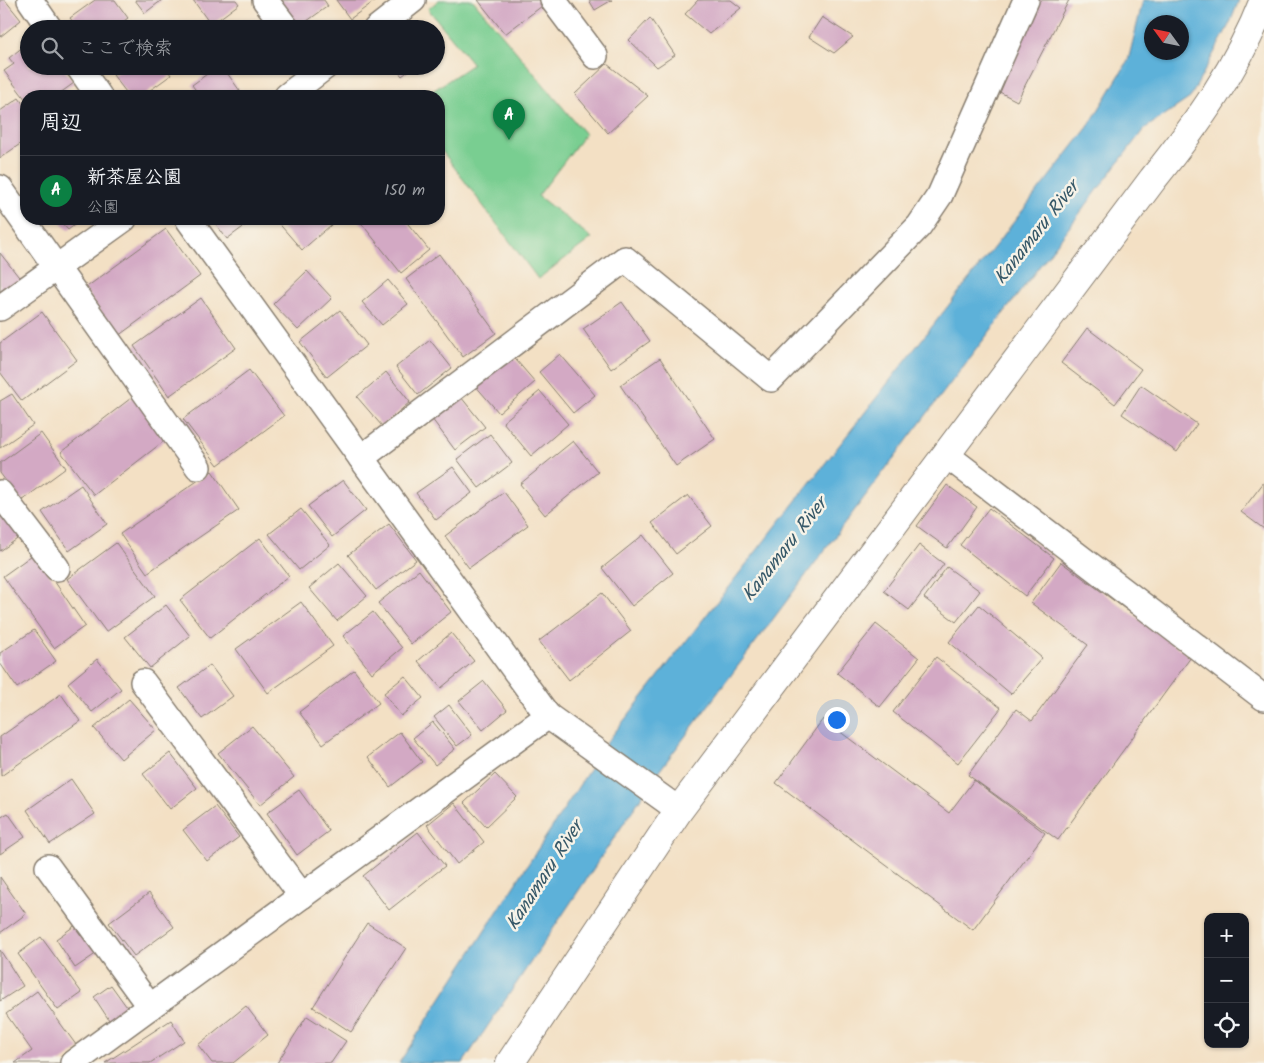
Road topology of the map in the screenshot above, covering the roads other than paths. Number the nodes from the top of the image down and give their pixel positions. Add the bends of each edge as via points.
1 (30, 0) edge
2 (266, 0) edge
3 (413, 0) edge
4 (553, 0) edge
5 (1026, 0) edge
6 (1264, 0) edge
7 (44, 20) edge
8 (280, 20) edge
9 (387, 20) edge
10 (595, 56) dead end
11 (84, 75) edge
12 (312, 75) edge
13 (95, 90) edge
14 (294, 90) edge
15 (0, 188) edge
16 (20, 216) edge
17 (27, 225) edge
18 (116, 225) edge
19 (192, 225) edge
20 (57, 267) junction
21 (0, 308) edge
22 (945, 454) junction
23 (361, 458) junction
24 (198, 467) dead end
25 (0, 492) edge
26 (56, 568) dead end
27 (143, 682) dead end
28 (1264, 698) edge
29 (548, 716) junction
30 (679, 810) junction
31 (48, 867) dead end
32 (302, 896) junction
33 (150, 1007) junction
34 (73, 1063) edge
35 (510, 1063) edge

1 - 7 street
2 - 8 street
3 - 9 street
4 - 10 street
5 - 23 street via 940,195 919,226 771,379 624,259
6 - 22 street via 1228,76 1195,126
11 - 13 street
12 - 14 street
15 - 16 street
17 - 20 street
18 - 20 street
19 - 23 street
20 - 21 street
20 - 24 street
22 - 28 street
22 - 30 street
23 - 29 street
25 - 26 street
27 - 32 street
29 - 30 street
29 - 32 street
30 - 35 street
31 - 33 street
32 - 33 street
33 - 34 street

